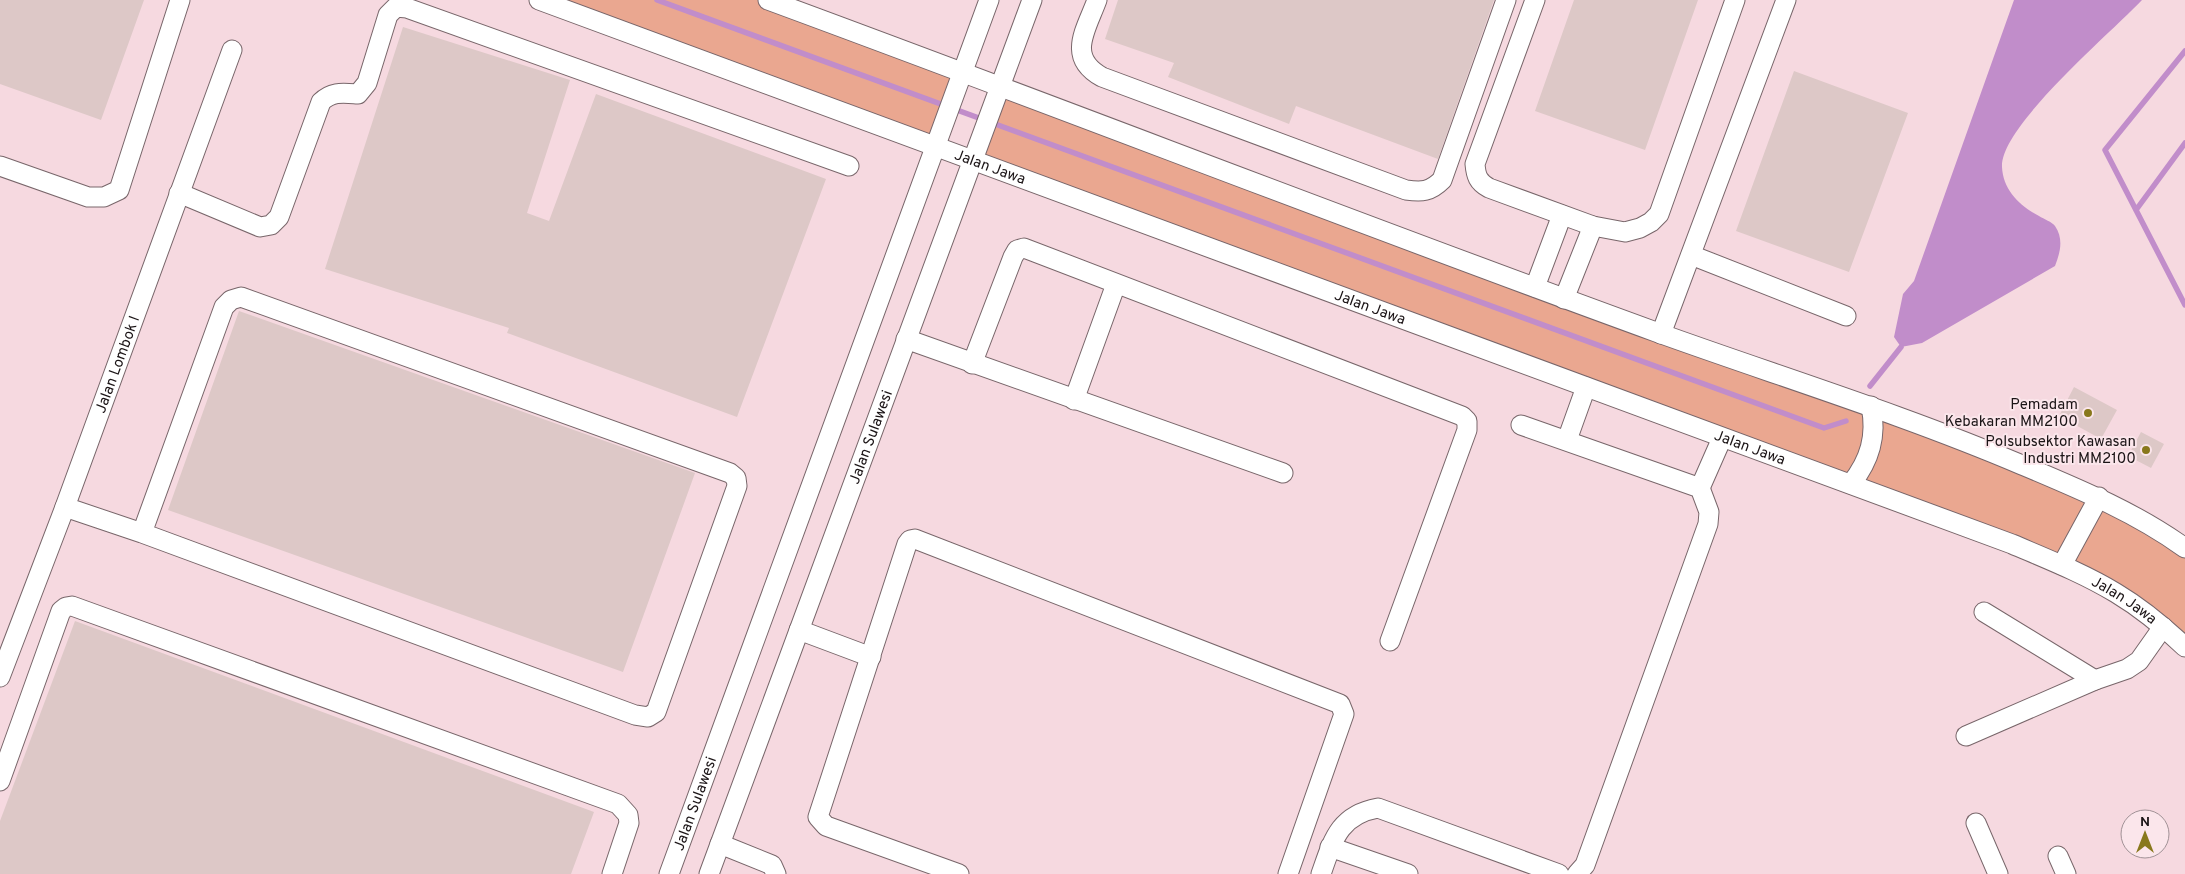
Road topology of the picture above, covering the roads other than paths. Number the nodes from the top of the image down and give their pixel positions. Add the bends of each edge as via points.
1 (180, 0) edge
2 (539, 0) edge
3 (989, 0) edge
4 (1032, 0) edge
5 (1097, 0) edge
6 (1506, 0) edge
7 (1536, 0) edge
8 (1735, 0) edge
9 (1786, 0) edge
10 (772, 1) edge
11 (232, 50) dead end
12 (960, 79) junction
13 (997, 93) junction
14 (938, 138) junction
15 (975, 152) junction
16 (0, 166) edge
17 (850, 166) dead end
18 (179, 193) junction
19 (1562, 215) junction
20 (1592, 226) junction
21 (1691, 255) junction
22 (1116, 284) junction
23 (1534, 287) junction
24 (1564, 298) junction
25 (1846, 316) dead end
26 (1661, 334) junction
27 (906, 339) junction
28 (972, 364) junction
29 (1586, 387) junction
30 (1074, 400) junction
31 (1871, 406) junction
32 (1521, 425) dead end
33 (1722, 438) junction
34 (1567, 440) junction
35 (1283, 473) dead end
36 (1851, 484) junction
37 (1700, 488) junction
38 (2099, 497) junction
39 (65, 507) junction
40 (142, 533) junction
41 (2185, 548) edge
42 (2062, 565) junction
43 (1984, 612) dead end
44 (2163, 627) junction
45 (799, 630) junction
46 (1390, 641) dead end
47 (2185, 647) edge
48 (871, 657) junction
49 (0, 677) edge
50 (2095, 680) junction
51 (1966, 736) dead end
52 (0, 781) edge
53 (1976, 823) dead end
54 (720, 844) junction
55 (1330, 847) junction
56 (2058, 856) dead end
57 (612, 874) edge
58 (669, 874) edge
59 (709, 874) edge
60 (776, 874) edge
61 (959, 874) edge
62 (1288, 874) edge
63 (1321, 874) edge
64 (1408, 874) edge
65 (1559, 874) edge
66 (1577, 874) edge
67 (1998, 874) edge
68 (2066, 874) edge

1 - 16 street via 119,190 104,197 88,197
2 - 14 street, Jalan Jawa
3 - 12 street, Jalan Sulawesi
4 - 13 street, Jalan Sulawesi
5 - 6 street via 1080,45 1081,56 1093,72 1406,190 1423,192 1435,188 1442,180
7 - 19 street via 1475,164 1476,176 1489,188
8 - 20 street via 1659,214 1640,228 1625,232
9 - 21 street
10 - 12 street
11 - 18 street, Jalan Lombok I
12 - 13 street
12 - 14 street, Jalan Sulawesi
13 - 15 street, Jalan Sulawesi
13 - 23 street
14 - 15 street, Jalan Jawa
14 - 58 street, Jalan Sulawesi
15 - 27 street, Jalan Sulawesi
15 - 29 street, Jalan Jawa
17 - 18 street via 407,8 396,7 388,15 368,83 358,94 336,93 321,102 279,217 271,225 260,227
18 - 39 street, Jalan Lombok I
19 - 20 street
19 - 23 street
20 - 24 street
21 - 25 street
21 - 26 street
22 - 28 street via 1024,248 1017,250
22 - 30 street
22 - 46 street via 1462,416 1467,422 1467,430
23 - 24 street
24 - 26 street
26 - 31 street
27 - 28 street
27 - 45 street, Jalan Sulawesi
28 - 30 street
29 - 33 street, Jalan Jawa
29 - 34 street
30 - 35 street
31 - 36 street via 1872,448
31 - 38 street
32 - 34 street
33 - 36 street, Jalan Jawa
33 - 37 street
34 - 37 street
36 - 42 street, Jalan Jawa
37 - 66 street via 1709,512 1708,524 1585,865
38 - 41 street
38 - 42 street
39 - 40 street
39 - 49 street, Jalan Lombok I
40 - 40 street via 648,717 656,712 737,486 736,478 730,473 241,297 224,307
42 - 44 street, Jalan Jawa via 2116,593
43 - 50 street
44 - 47 street, Jalan Jawa
44 - 50 street via 2139,661 2127,669
45 - 48 street
45 - 54 street, Jalan Sulawesi
48 - 61 street via 818,817 826,826
48 - 62 street via 907,544 915,539 1340,704 1344,714
50 - 51 street
52 - 57 street via 62,611 72,606 618,804 628,815 629,823
53 - 67 street
54 - 59 street, Jalan Sulawesi
54 - 60 street via 772,865
55 - 63 street
55 - 64 street
55 - 65 street via 1346,820 1362,811 1378,808
56 - 68 street

